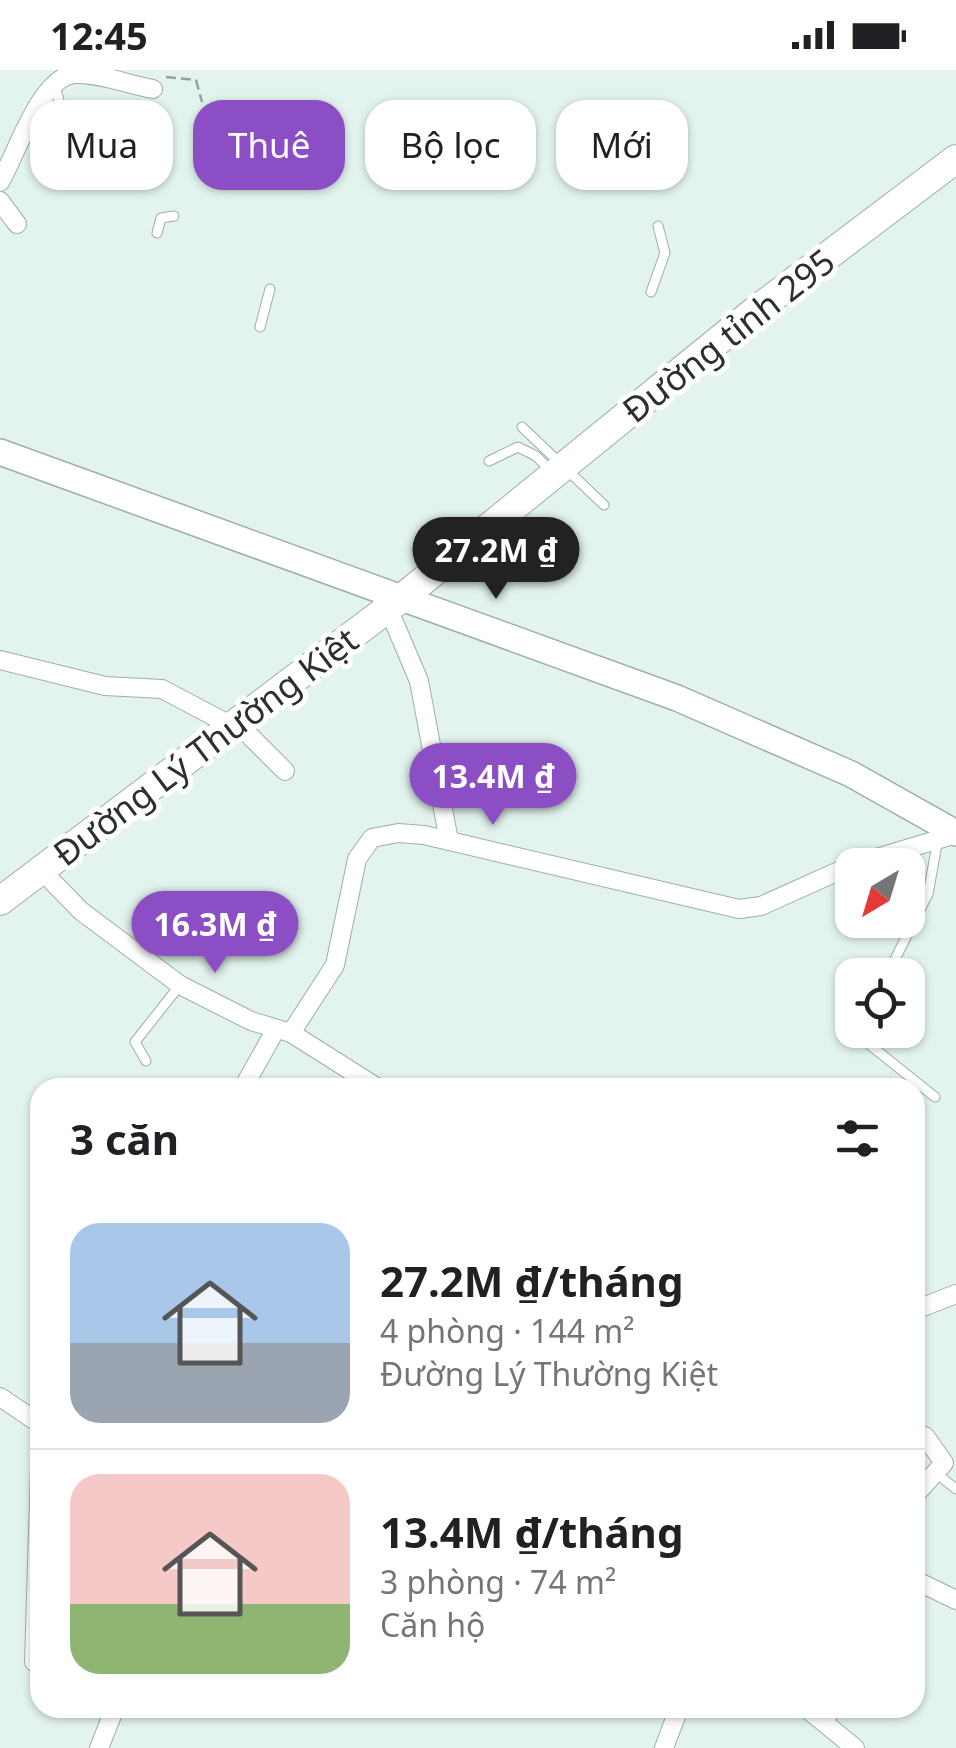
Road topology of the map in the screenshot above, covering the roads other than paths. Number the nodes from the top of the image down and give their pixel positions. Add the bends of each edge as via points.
1 (158, 83) road end
2 (55, 84) junction
3 (59, 100) edge
4 (956, 158) edge
5 (0, 182) edge
6 (0, 201) edge
7 (174, 216) dead end
8 (17, 224) dead end
9 (658, 226) dead end
10 (156, 233) dead end
11 (270, 289) dead end
12 (651, 292) dead end
13 (260, 328) dead end
14 (522, 427) dead end
15 (0, 452) edge
16 (489, 461) dead end
17 (559, 470) junction
18 (604, 505) dead end
19 (504, 516) joint
20 (396, 603) junction
21 (0, 660) edge
22 (234, 724) junction
23 (285, 770) dead end
24 (950, 836) edge
25 (448, 841) junction
26 (910, 848) edge
27 (41, 870) junction
28 (835, 873) edge
29 (0, 901) edge
30 (896, 958) edge
31 (180, 985) junction
32 (284, 1031) junction
33 (874, 1048) edge
34 (146, 1061) dead end
35 (250, 1078) edge
36 (362, 1078) edge
37 (911, 1078) edge
38 (925, 1089) edge
39 (935, 1097) dead end
40 (956, 1294) edge
41 (925, 1306) edge
42 (0, 1397) edge
43 (30, 1417) edge
44 (925, 1436) dead end
45 (938, 1474) junction
46 (925, 1486) edge
47 (956, 1490) edge
48 (925, 1584) edge
49 (954, 1597) edge
50 (110, 1718) edge
51 (675, 1718) edge
52 (820, 1718) edge
53 (830, 1718) edge
54 (826, 1722) junction
55 (99, 1748) edge
56 (664, 1748) edge
57 (855, 1748) edge

1 - 2 street via 76,74
2 - 3 lane
2 - 5 street
4 - 17 main road, Đường tỉnh 295
6 - 8 street
7 - 10 lane via 161,218
9 - 12 lane via 665,254
11 - 13 lane
14 - 17 lane
15 - 20 street
16 - 17 lane via 518,447
17 - 18 lane
17 - 19 main road, Đường tỉnh 295
19 - 20 main road, Đường Lý Thường Kiệt
20 - 22 main road, Đường Lý Thường Kiệt
20 - 24 street via 725,717 852,774
20 - 25 street
21 - 22 street via 105,686 162,689
22 - 23 street
22 - 27 main road, Đường Lý Thường Kiệt
24 - 26 street
24 - 30 lane
25 - 28 street via 739,909
25 - 32 street via 398,833 372,838 363,848 334,964
27 - 29 main road, Đường Lý Thường Kiệt
27 - 31 street via 81,911
31 - 32 street via 251,1022
31 - 34 lane via 135,1042
32 - 35 street
32 - 36 street
33 - 37 lane
38 - 39 lane
40 - 41 street
42 - 43 street
44 - 45 street via 944,1464
45 - 46 street
45 - 47 lane
48 - 49 street
50 - 55 street
51 - 56 street
52 - 54 street
53 - 54 lane
54 - 57 street

